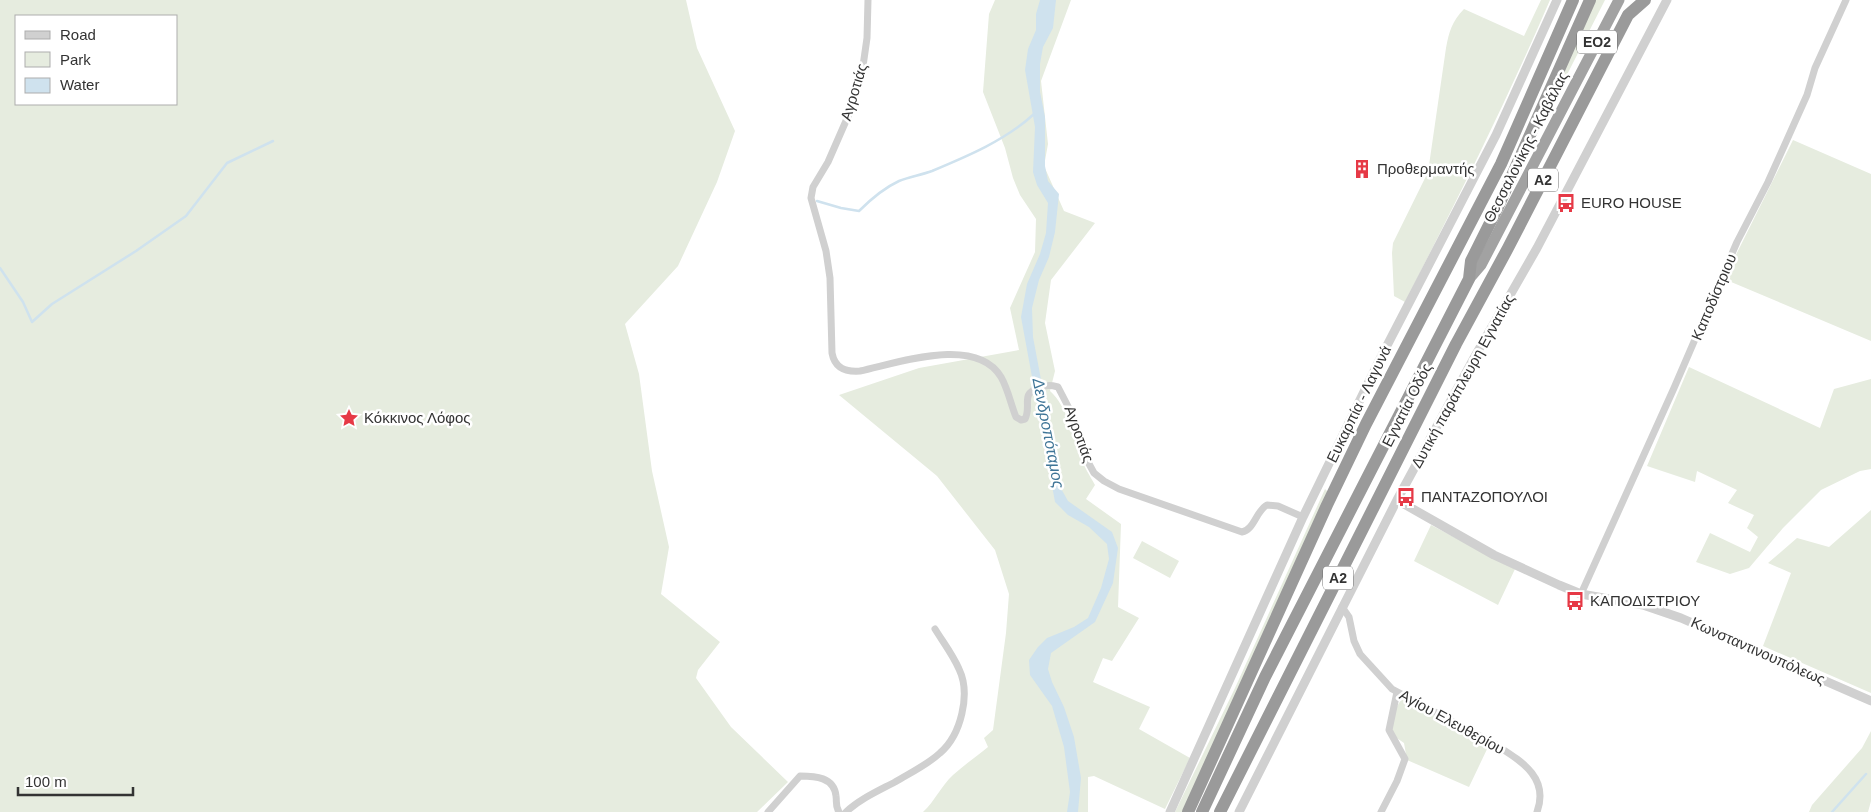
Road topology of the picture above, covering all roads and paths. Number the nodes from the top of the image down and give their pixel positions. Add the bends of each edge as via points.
1 (868, 0) edge
2 (1557, 0) edge
3 (1573, 0) edge
4 (1590, 0) edge
5 (1619, 0) edge
6 (1636, 0) edge
7 (1644, 0) edge
8 (1667, 0) edge
9 (1846, 0) edge
10 (1628, 15) junction
11 (1469, 279) junction
12 (1397, 500) junction
13 (1302, 518) junction
14 (1581, 594) junction
15 (1342, 607) junction
16 (935, 629) dead end
17 (1397, 692) junction
18 (1871, 701) edge
19 (768, 812) edge
20 (839, 812) edge
21 (846, 812) edge
22 (1170, 812) edge
23 (1188, 812) edge
24 (1202, 812) edge
25 (1220, 812) edge
26 (1239, 812) edge
27 (1381, 812) edge
28 (1537, 812) edge

1 - 13 street, Αγροτιάς via 862,73 849,114 813,187 811,198 826,251 832,353 836,365 851,372 944,354 969,356 992,367 1002,378 1016,417 1021,420 1027,415 1031,390 1049,384 1058,387 1073,416 1094,473 1119,489 1242,532 1248,530 1266,506 1278,506
2 - 13 street, Ευκαρπία - Λαγυνά via 1496,135
3 - 23 highway via 1501,164 1327,505
4 - 11 highway, Α2 via 1471,261
5 - 11 highway, Θεσσαλονίκης - Καβάλας / ΕΟ2 via 1481,265
6 - 10 highway, ΕΟ2
7 - 10 highway, Α2
8 - 12 street, Δυτική παράπλευρη Εγνατίας via 1537,248
9 - 14 street, Καποδίστριου via 1768,182 1737,242
10 - 25 highway, Εγνατία Οδός / Α2 via 1456,344
11 - 24 highway, Εγνατία Οδός / Α2 via 1265,677
12 - 14 street, Κωνσταντινουπόλεως via 1494,555
12 - 15 street, Δυτική παράπλευρη Εγνατίας
13 - 22 street, Ευκαρπία - Λαγυνά
14 - 18 street, Κωνσταντινουπόλεως via 1643,605 1682,618
15 - 17 street, Αγίου Ελευθερίου via 1360,654
15 - 26 street, Δυτική παράπλευρη Εγνατίας
16 - 21 street via 959,669 963,682 964,706 956,729 942,753
17 - 27 street via 1390,730 1405,759
17 - 28 street, Αγίου Ελευθερίου via 1493,743 1532,772 1540,789
19 - 20 street via 800,776 815,776 827,781 834,789

